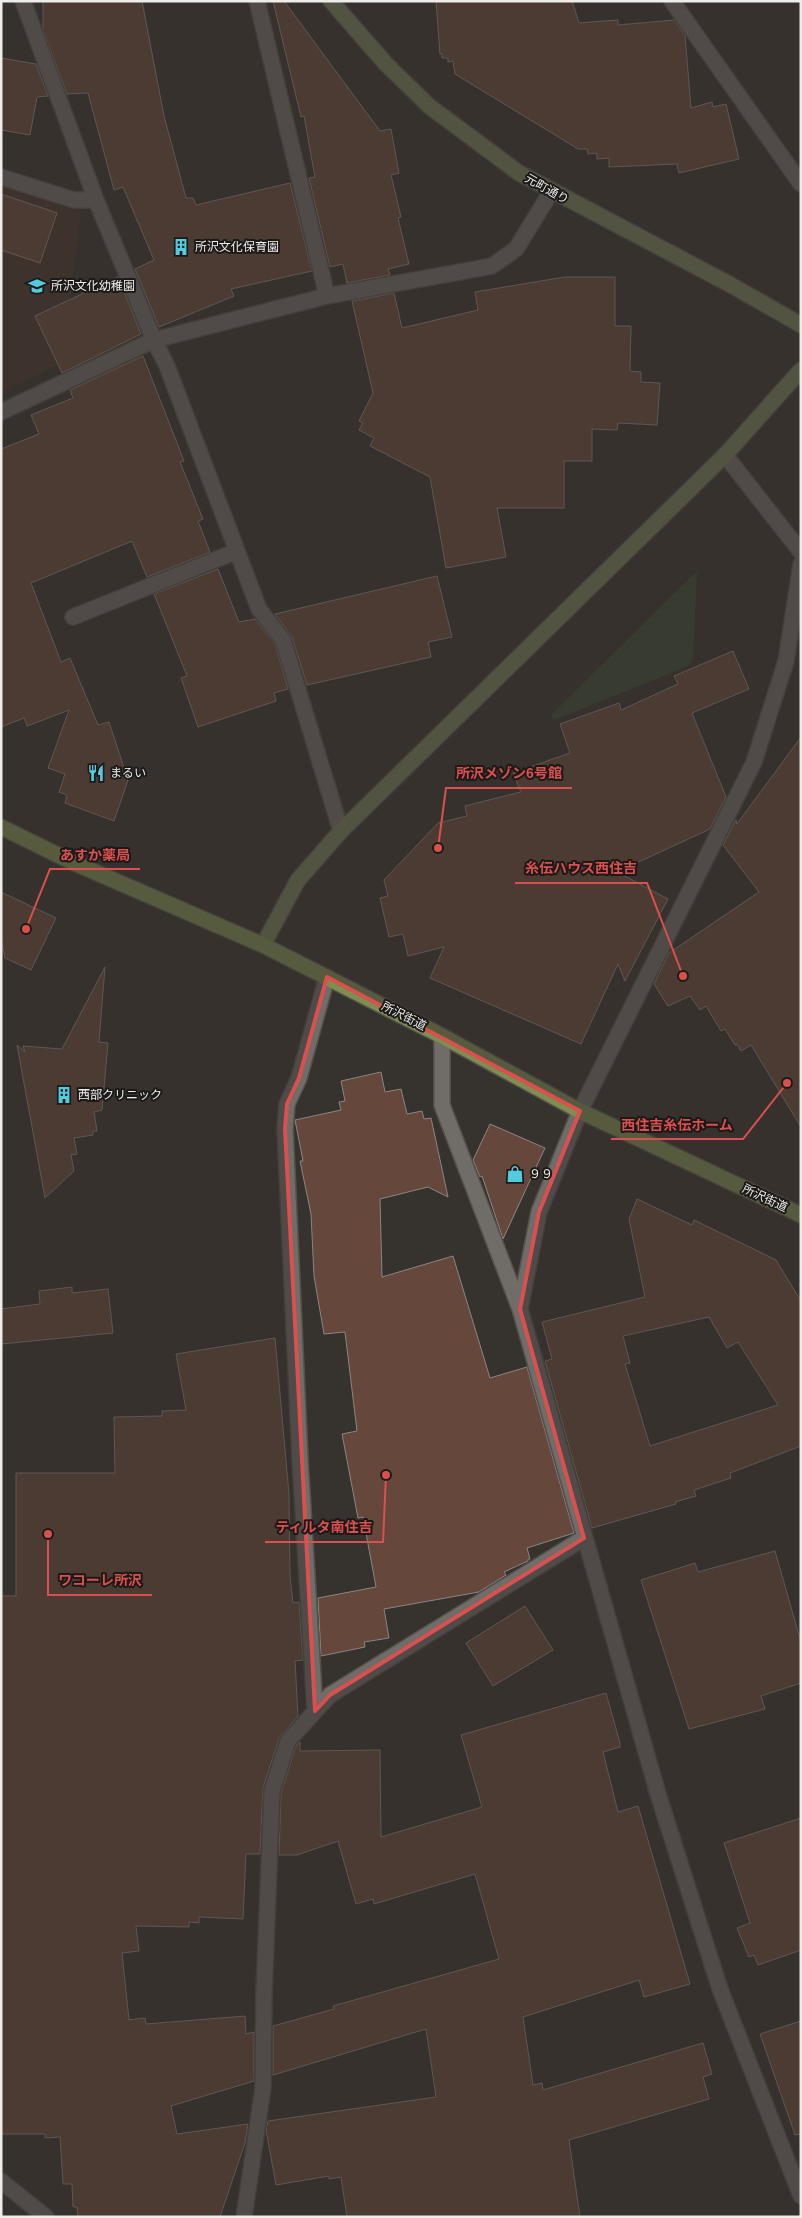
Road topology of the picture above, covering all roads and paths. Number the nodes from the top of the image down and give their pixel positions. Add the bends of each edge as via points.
1 (23, 1) edge
2 (257, 1) edge
3 (332, 1) edge
4 (672, 1) edge
5 (1, 176) edge
6 (801, 184) edge
7 (551, 192) junction
8 (96, 200) junction
9 (327, 296) junction
10 (801, 325) edge
11 (154, 340) junction
12 (801, 370) edge
13 (1, 412) edge
14 (725, 455) junction
15 (237, 551) junction
16 (801, 552) edge
17 (801, 564) edge
18 (73, 617) dead end
19 (1, 828) edge
20 (341, 831) junction
21 (263, 945) junction
22 (327, 977) junction
23 (442, 1036) junction
24 (580, 1111) junction
25 (801, 1215) edge
26 (520, 1309) junction
27 (584, 1538) junction
28 (315, 1711) junction
29 (1, 2181) edge
30 (801, 2196) edge
31 (46, 2217) edge
32 (244, 2217) edge

1 - 8 street
2 - 9 street
3 - 7 street, 元町通り via 386,64 429,106 519,173
4 - 6 street
5 - 8 street via 74,200
7 - 9 street via 516,248 492,266
7 - 10 street, 元町通り
8 - 11 street
9 - 11 street
11 - 13 street
11 - 15 street via 167,366
12 - 14 street
14 - 16 street
14 - 20 street
15 - 18 street
15 - 20 street via 259,609 283,640
17 - 24 street via 786,661 754,762
19 - 21 main road, 所沢街道
20 - 21 street via 298,880
21 - 22 main road, 所沢街道
22 - 23 main road, 所沢街道
22 - 28 street via 299,1078 287,1104 285,1129
23 - 24 main road, 所沢街道
23 - 26 street via 442,1105
24 - 25 main road, 所沢街道
24 - 26 street via 538,1212
26 - 27 street
27 - 28 street via 330,1695
27 - 30 street via 658,1794 720,1990
28 - 32 street via 288,1741 272,1791 263,2088
29 - 31 street

